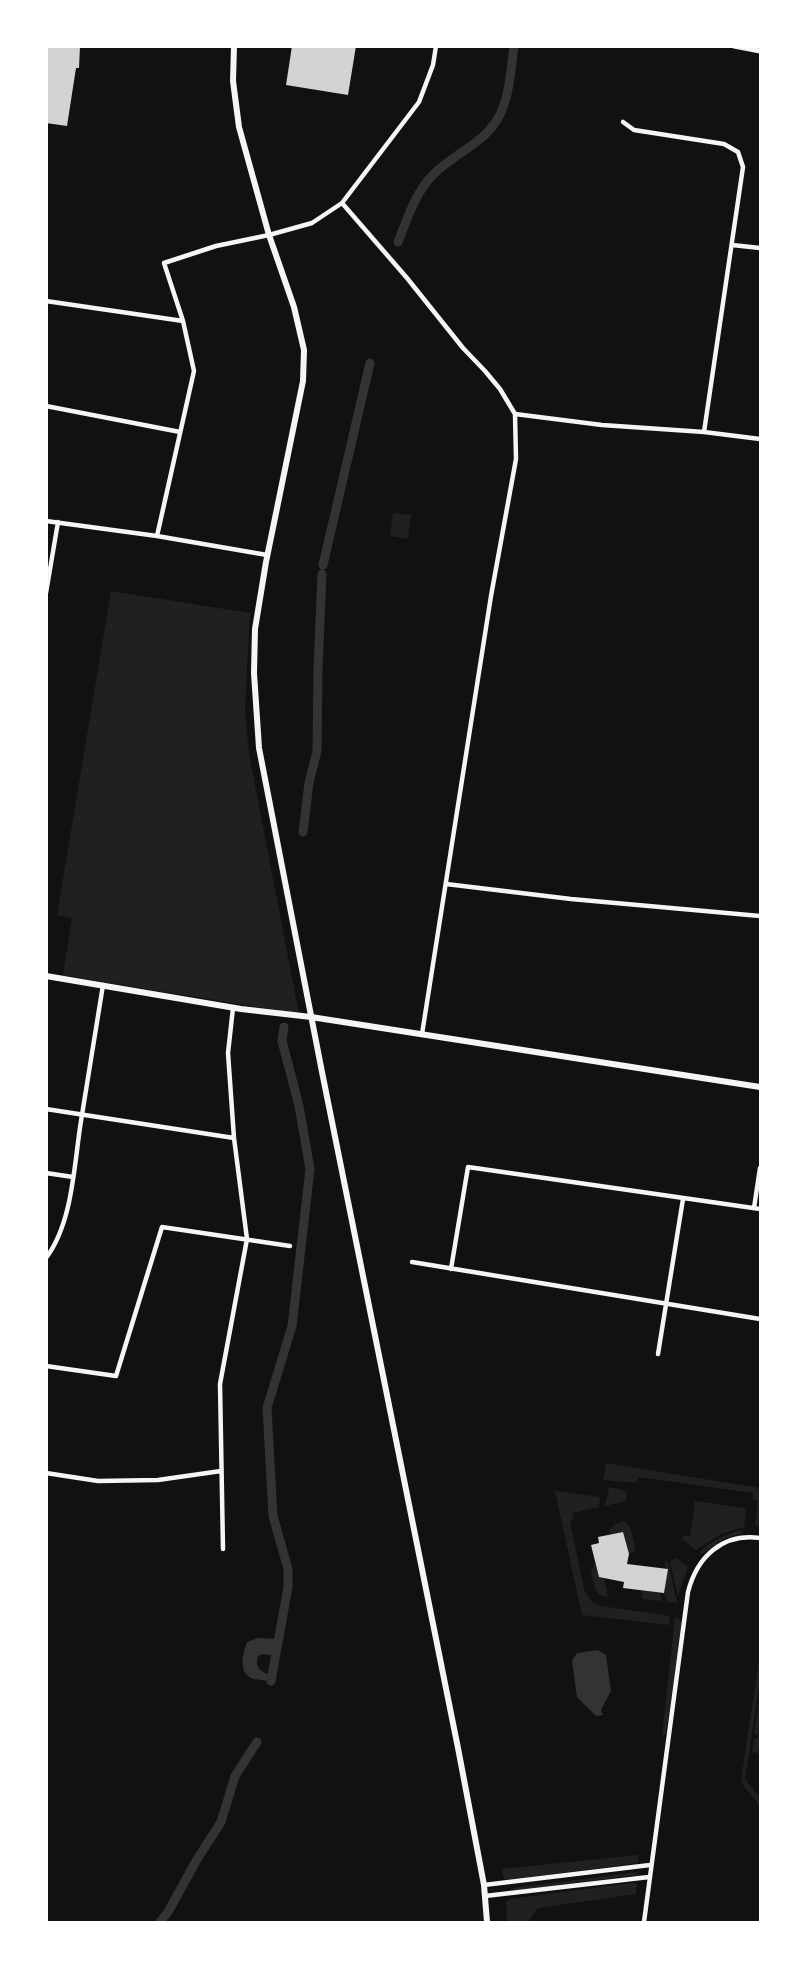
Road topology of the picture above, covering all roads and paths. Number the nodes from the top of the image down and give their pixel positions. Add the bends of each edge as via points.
1 (234, 46) edge
2 (436, 46) edge
3 (734, 46) edge
4 (760, 51) edge
5 (624, 122) dead end
6 (342, 203) junction
7 (269, 236) junction
8 (732, 245) junction
9 (760, 248) edge
10 (46, 301) edge
11 (183, 321) junction
12 (46, 406) edge
13 (515, 414) junction
14 (180, 432) junction
15 (704, 432) junction
16 (760, 439) edge
17 (46, 521) edge
18 (58, 522) junction
19 (157, 536) junction
20 (267, 555) junction
21 (46, 593) edge
22 (446, 884) junction
23 (760, 916) edge
24 (46, 976) edge
25 (103, 985) junction
26 (233, 1008) junction
27 (311, 1017) junction
28 (422, 1034) junction
29 (760, 1087) edge
30 (46, 1109) edge
31 (82, 1114) junction
32 (234, 1138) junction
33 (760, 1168) edge
34 (46, 1173) edge
35 (73, 1177) junction
36 (683, 1199) junction
37 (754, 1208) junction
38 (760, 1209) edge
39 (247, 1239) junction
40 (290, 1246) dead end
41 (46, 1258) edge
42 (412, 1262) dead end
43 (451, 1269) junction
44 (665, 1304) junction
45 (760, 1319) edge
46 (658, 1354) dead end
47 (46, 1366) edge
48 (221, 1471) junction
49 (46, 1473) edge
50 (760, 1538) edge
51 (223, 1549) dead end
52 (650, 1865) junction
53 (649, 1877) junction
54 (484, 1886) junction
55 (485, 1896) junction
56 (487, 1923) edge
57 (644, 1923) edge

1 - 7 main road via 233,81 239,127
2 - 6 street via 419,102
3 - 4 street
5 - 8 street via 634,130 723,144 738,152 743,167
6 - 7 street via 312,223
6 - 13 street via 500,389
7 - 11 street via 216,246 164,263
7 - 20 main road via 299,324 304,364
8 - 9 street
8 - 15 street
10 - 11 street
11 - 14 street via 194,371
12 - 14 street
13 - 15 street
13 - 22 street via 516,459
14 - 19 street
15 - 16 street
17 - 18 street
18 - 19 street
18 - 21 street
19 - 20 street
20 - 27 main road via 255,638 255,707 263,775
22 - 23 street
22 - 28 street
24 - 25 main road
25 - 26 main road
25 - 31 street
26 - 27 main road
26 - 32 street via 228,1053
27 - 28 main road
27 - 54 main road
28 - 29 main road
30 - 31 street
31 - 32 street
31 - 35 street
32 - 39 street
33 - 37 street
34 - 35 street
35 - 41 street via 63,1224
36 - 37 street
36 - 43 street via 468,1167
36 - 44 street
37 - 38 street
39 - 40 street
39 - 47 street via 162,1227 117,1376
39 - 48 street via 219,1384
42 - 43 street
43 - 44 street
44 - 45 street
44 - 46 street
48 - 49 street via 158,1480 98,1481
48 - 51 street
50 - 52 street via 722,1544 699,1564 692,1578
52 - 53 street
52 - 54 street
53 - 55 street
53 - 57 street
54 - 55 main road
55 - 56 main road

